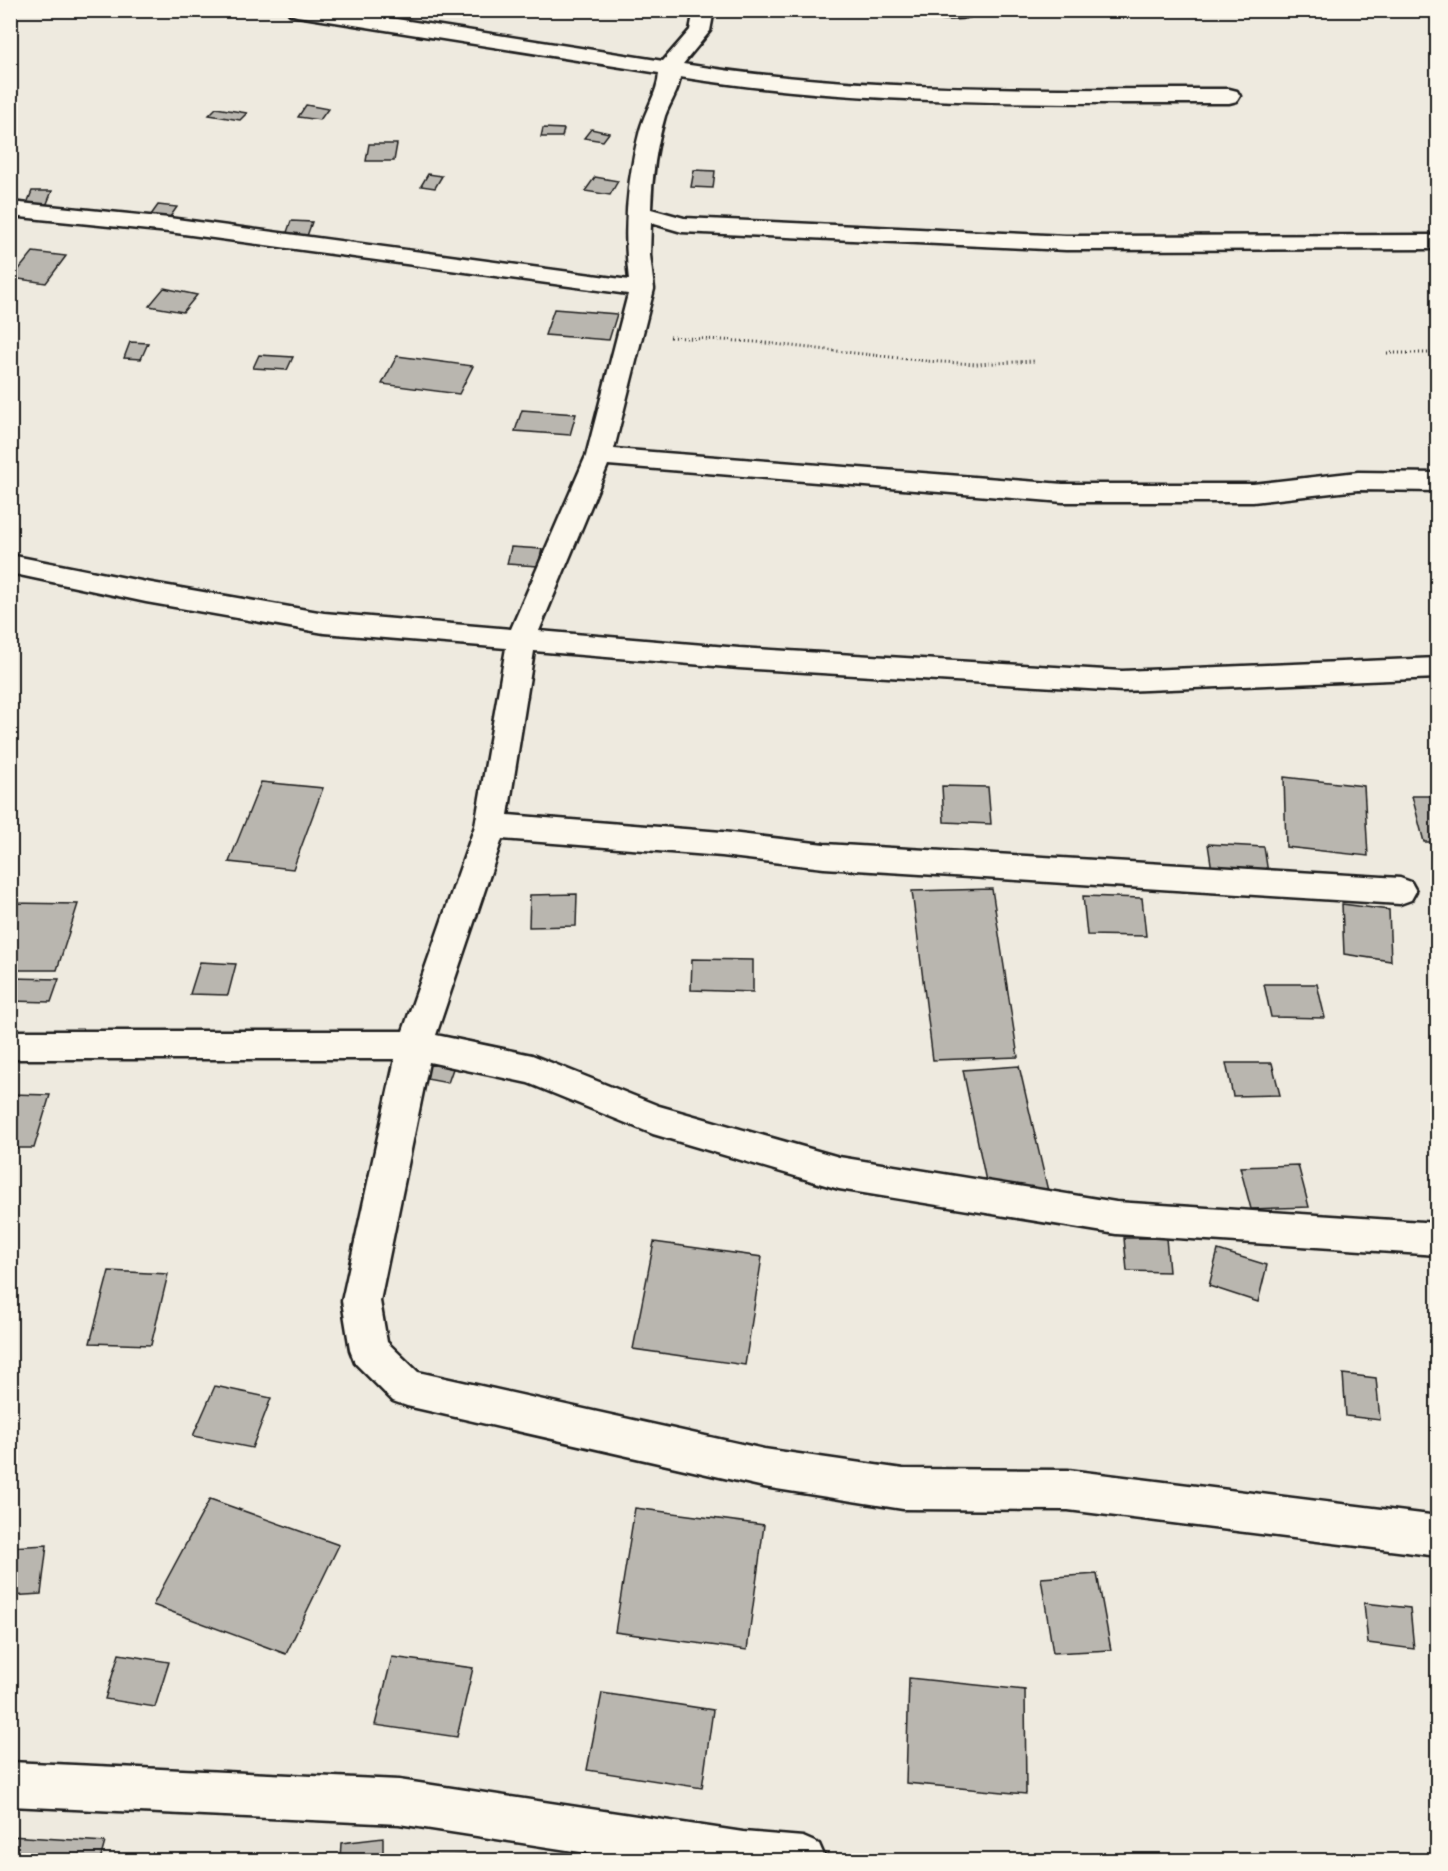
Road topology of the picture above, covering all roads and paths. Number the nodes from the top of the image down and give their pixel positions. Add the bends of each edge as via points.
1 (297, 10) edge
2 (704, 10) edge
3 (931, 10) edge
4 (963, 10) edge
5 (670, 67) junction
6 (1229, 96) dead end
7 (10, 209) edge
8 (639, 212) junction
9 (1437, 242) edge
10 (642, 289) junction
11 (630, 334) junction
12 (1437, 352) edge
13 (1387, 353) dead end
14 (1036, 361) dead end
15 (598, 456) junction
16 (1437, 482) edge
17 (10, 564) edge
18 (522, 638) junction
19 (1437, 668) edge
20 (492, 826) junction
21 (1400, 891) dead end
22 (10, 1045) edge
23 (415, 1045) junction
24 (1437, 1239) edge
25 (1437, 1536) edge
26 (10, 1784) edge
27 (803, 1860) edge

1 - 5 street
2 - 5 street via 700,31
3 - 4 street
5 - 6 street via 824,87 1007,96
5 - 8 street via 669,85 655,114 641,168
7 - 10 street via 169,225
8 - 9 street via 682,225 1066,243
8 - 10 street
10 - 11 street
11 - 14 path via 756,342 926,361
11 - 15 street
12 - 13 path
15 - 16 street via 1063,493 1253,493 1358,481
15 - 18 street
17 - 18 street via 324,623
18 - 19 street via 739,658 1122,681
18 - 20 street
20 - 21 street via 824,856
20 - 23 street
22 - 23 street
23 - 24 street via 532,1069 653,1119 839,1173 1116,1218
23 - 25 street via 361,1301 369,1350 407,1388 764,1468 892,1488 1068,1490
26 - 27 street via 399,1802 743,1855

